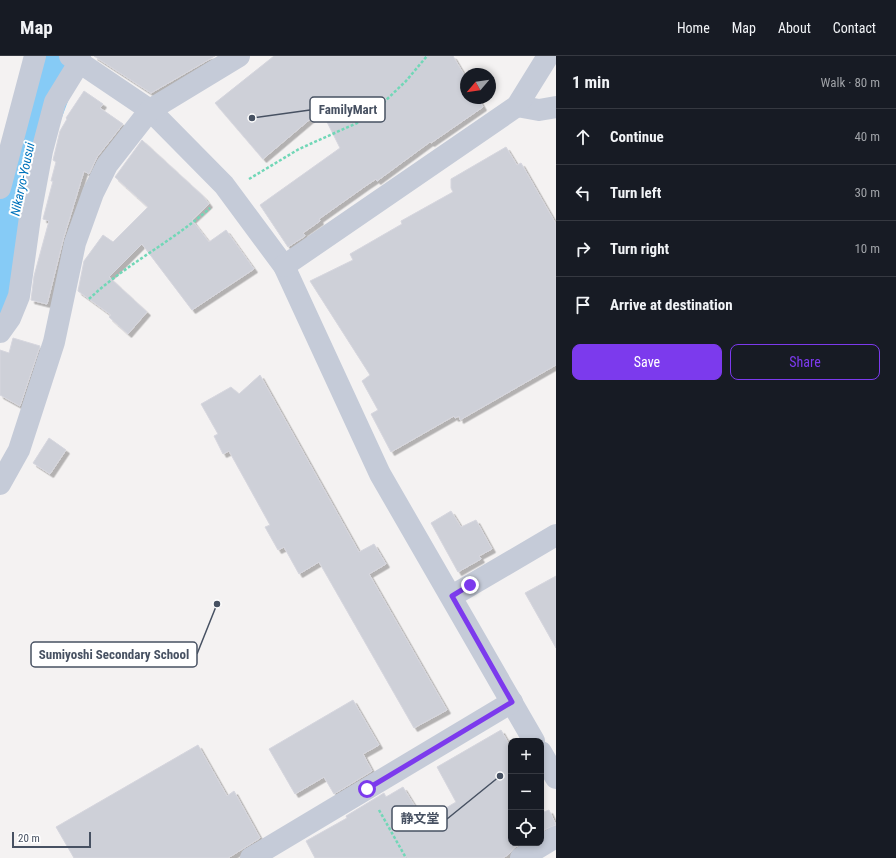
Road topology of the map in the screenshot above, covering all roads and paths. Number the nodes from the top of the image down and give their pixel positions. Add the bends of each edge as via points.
1 (35, 56) edge
2 (239, 56) edge
3 (427, 56) edge
4 (548, 56) edge
5 (76, 58) edge
6 (517, 106) junction
7 (556, 107) edge
8 (150, 110) junction
9 (0, 188) edge
10 (229, 191) junction
11 (284, 266) junction
12 (88, 300) dead end
13 (0, 332) edge
14 (0, 482) edge
15 (556, 535) edge
16 (452, 596) junction
17 (512, 702) junction
18 (532, 738) edge
19 (544, 757) edge
20 (556, 778) edge
21 (367, 789) junction
22 (556, 837) edge
23 (252, 858) edge
24 (406, 858) edge
25 (521, 858) edge

1 - 9 street
2 - 8 street
3 - 10 path via 401,85 357,123 299,149
4 - 6 street
5 - 8 street
5 - 13 street via 55,102 38,173 19,296 10,318
6 - 7 street via 539,110
6 - 11 street
8 - 10 street
8 - 14 street via 107,165 93,193 75,243 48,365 19,450
10 - 11 street
10 - 12 path via 193,222 125,269
11 - 16 street via 380,474
15 - 16 street
16 - 17 street
17 - 18 street
17 - 21 street
19 - 20 street
21 - 23 street
21 - 24 path
22 - 25 street

